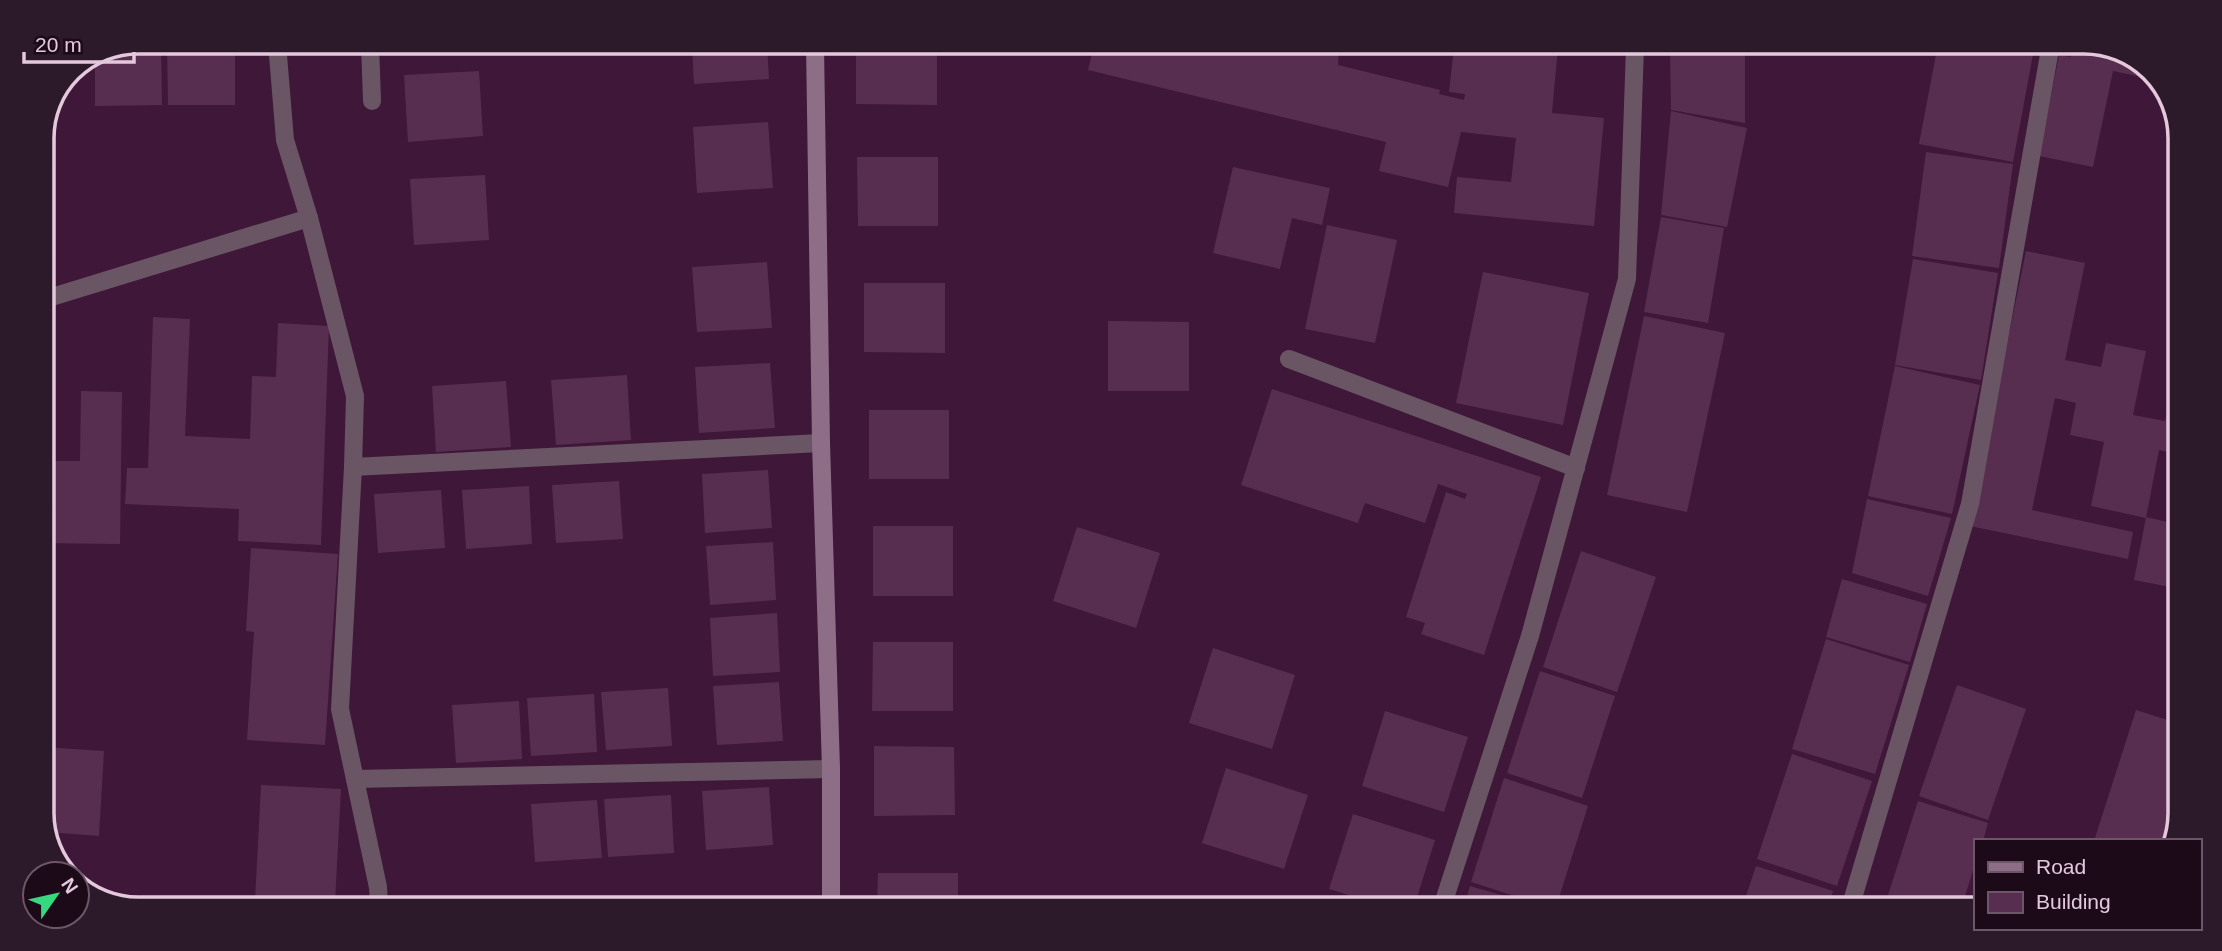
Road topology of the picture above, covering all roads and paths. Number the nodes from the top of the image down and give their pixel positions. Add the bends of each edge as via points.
1 (278, 54) edge
2 (370, 54) edge
3 (815, 54) edge
4 (1635, 54) edge
5 (2049, 54) edge
6 (372, 101) dead end
7 (309, 218) junction
8 (54, 296) edge
9 (1289, 359) dead end
10 (821, 443) junction
11 (353, 467) junction
12 (1576, 468) junction
13 (831, 769) junction
14 (355, 779) junction
15 (379, 897) edge
16 (831, 897) edge
17 (1445, 897) edge
18 (1853, 897) edge

1 - 7 street via 285,139
2 - 6 street
3 - 10 street
4 - 12 street via 1627,279
5 - 18 street via 1970,504
7 - 8 street
7 - 11 street via 355,396
9 - 12 street
10 - 11 street
10 - 13 street
11 - 14 street via 340,709
12 - 17 street via 1530,636
13 - 14 street
13 - 16 street
14 - 15 street

